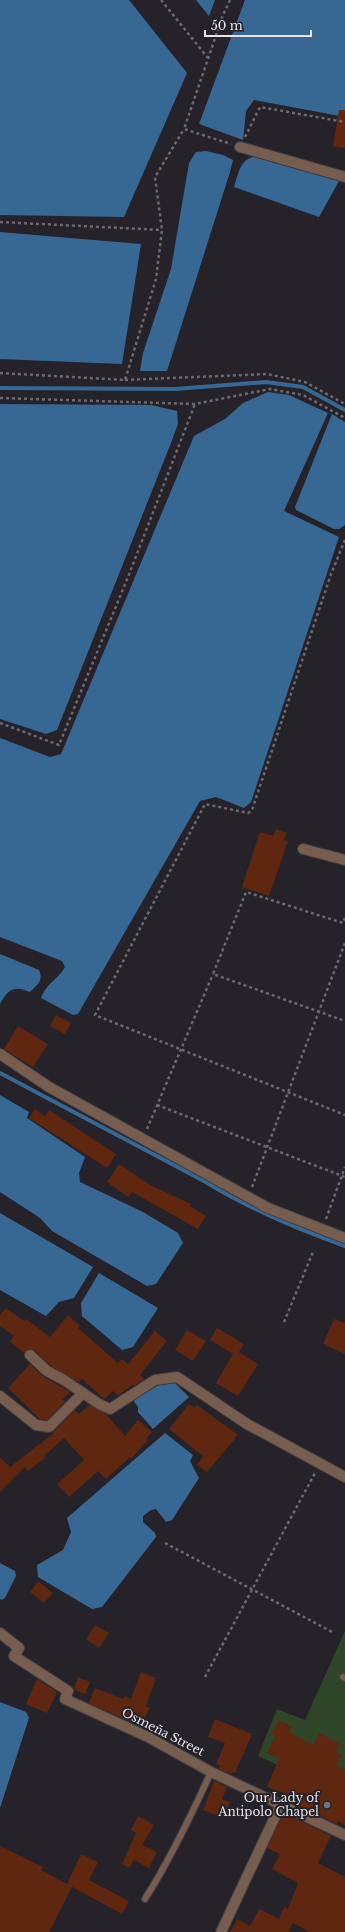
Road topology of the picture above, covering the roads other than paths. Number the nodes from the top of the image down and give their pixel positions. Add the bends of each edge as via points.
1 (240, 147) road end
2 (345, 177) edge
3 (303, 849) dead end
4 (345, 860) edge
5 (0, 1054) edge
6 (345, 1238) edge
7 (30, 1356) dead end
8 (82, 1394) junction
9 (0, 1396) edge
10 (345, 1477) edge
11 (0, 1633) edge
12 (211, 1772) junction
13 (281, 1804) junction
14 (345, 1835) edge
15 (145, 1899) dead end
16 (221, 1932) edge

1 - 2 street
3 - 4 street
5 - 6 street via 49,1087 268,1208
7 - 8 street via 47,1371
8 - 9 street via 49,1427 36,1425
8 - 10 street via 110,1409 155,1380 178,1377 246,1424
11 - 12 street, Osmeña Street via 20,1648 14,1656 68,1691 65,1699 148,1737
12 - 13 street, Osmeña Street
12 - 15 lane via 166,1866
13 - 14 street, Osmeña Street
13 - 16 street

